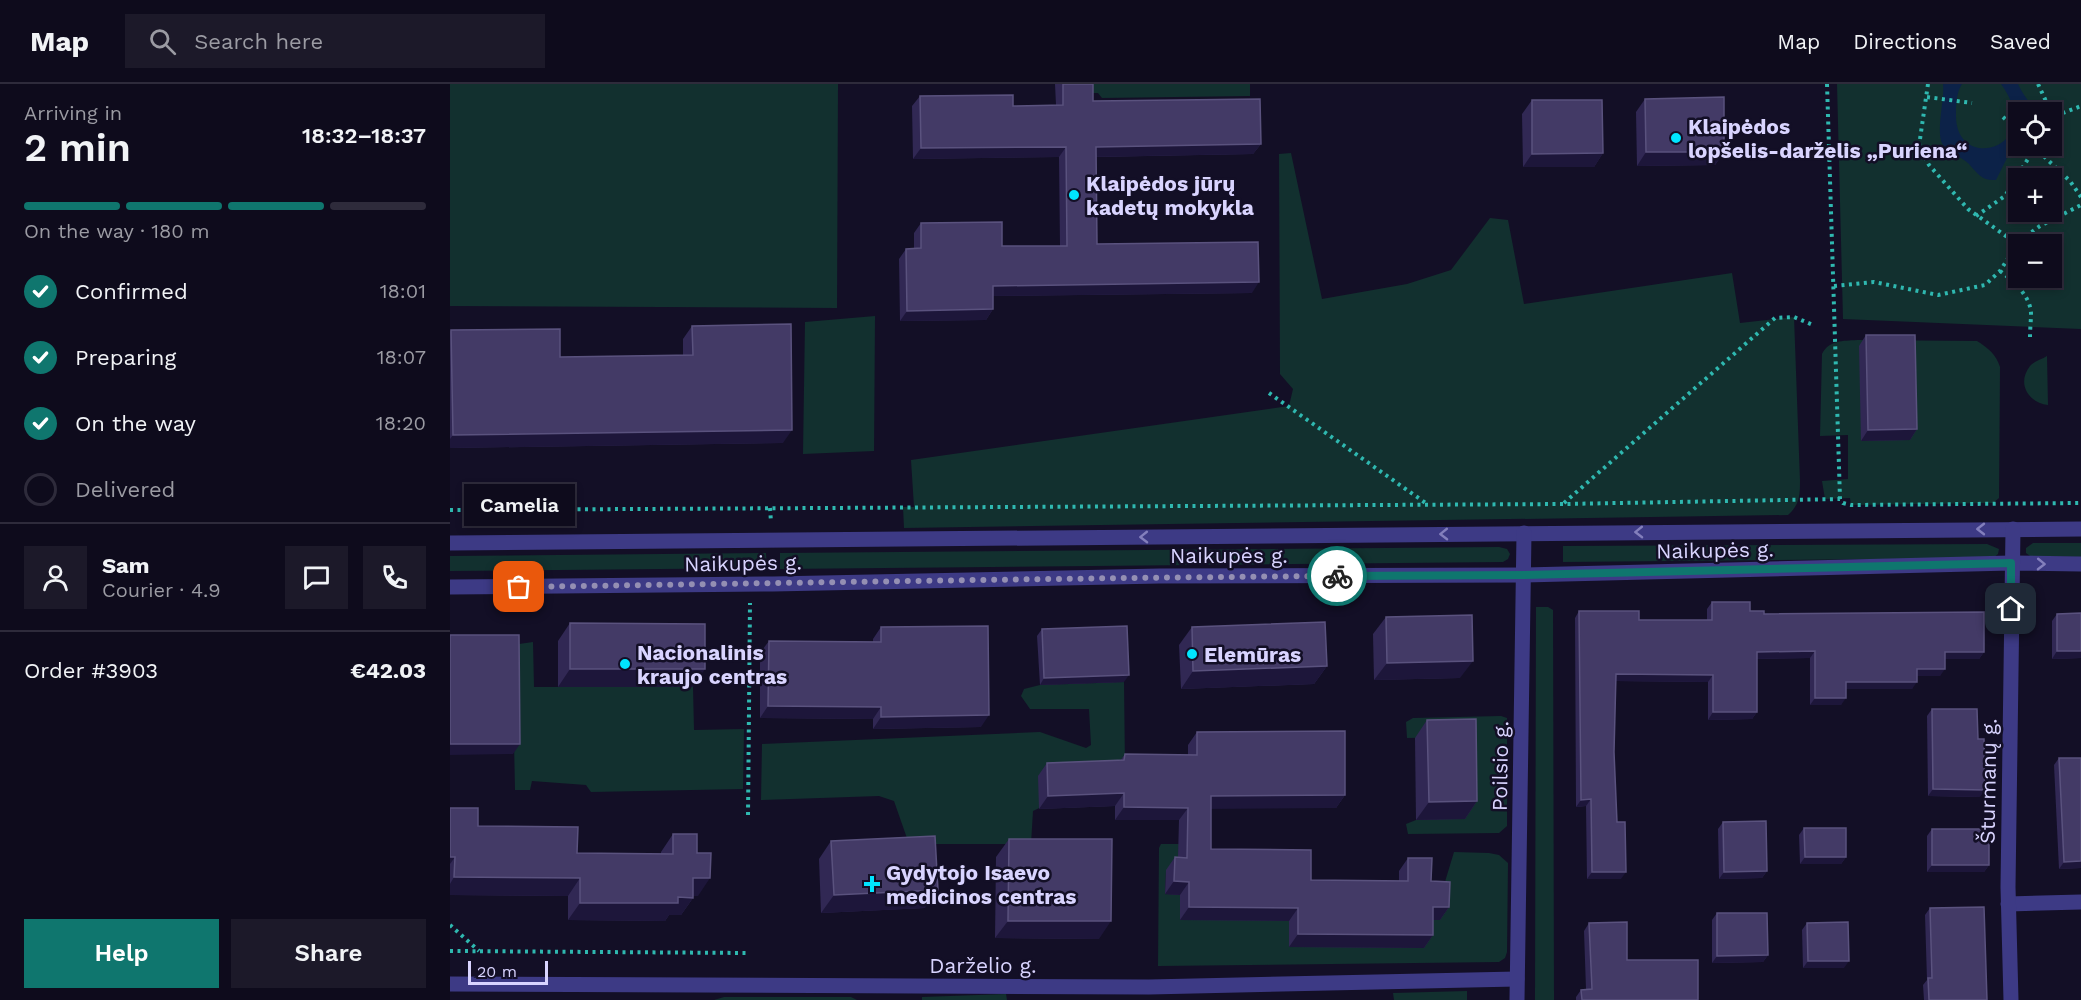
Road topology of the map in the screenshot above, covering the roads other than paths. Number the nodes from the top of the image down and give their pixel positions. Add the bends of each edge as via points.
1 (2013, 529) junction
2 (2081, 529) edge
3 (1524, 533) junction
4 (450, 543) edge
5 (2011, 563) junction
6 (2081, 564) edge
7 (1524, 575) junction
8 (450, 587) edge
9 (2081, 903) edge
10 (2008, 904) junction
11 (1517, 979) junction
12 (450, 984) edge
13 (881, 993) edge
14 (1517, 1000) edge
15 (2011, 1000) edge

1 - 2 street, Naikupės g.
1 -> 3 street, Naikupės g.
1 - 5 street, Šturmanų g.
3 -> 4 street, Naikupės g.
3 - 7 street, Poilsio g.
5 -> 6 street, Naikupės g.
5 - 7 street, Naikupės g.
5 - 10 street, Šturmanų g.
7 - 8 street, Naikupės g. via 1160,576
7 - 11 street, Poilsio g.
9 - 10 street
10 - 15 street, Šturmanų g.
11 - 13 street, Darželio g.
11 - 14 street, Poilsio g.
12 - 13 street, Darželio g.

